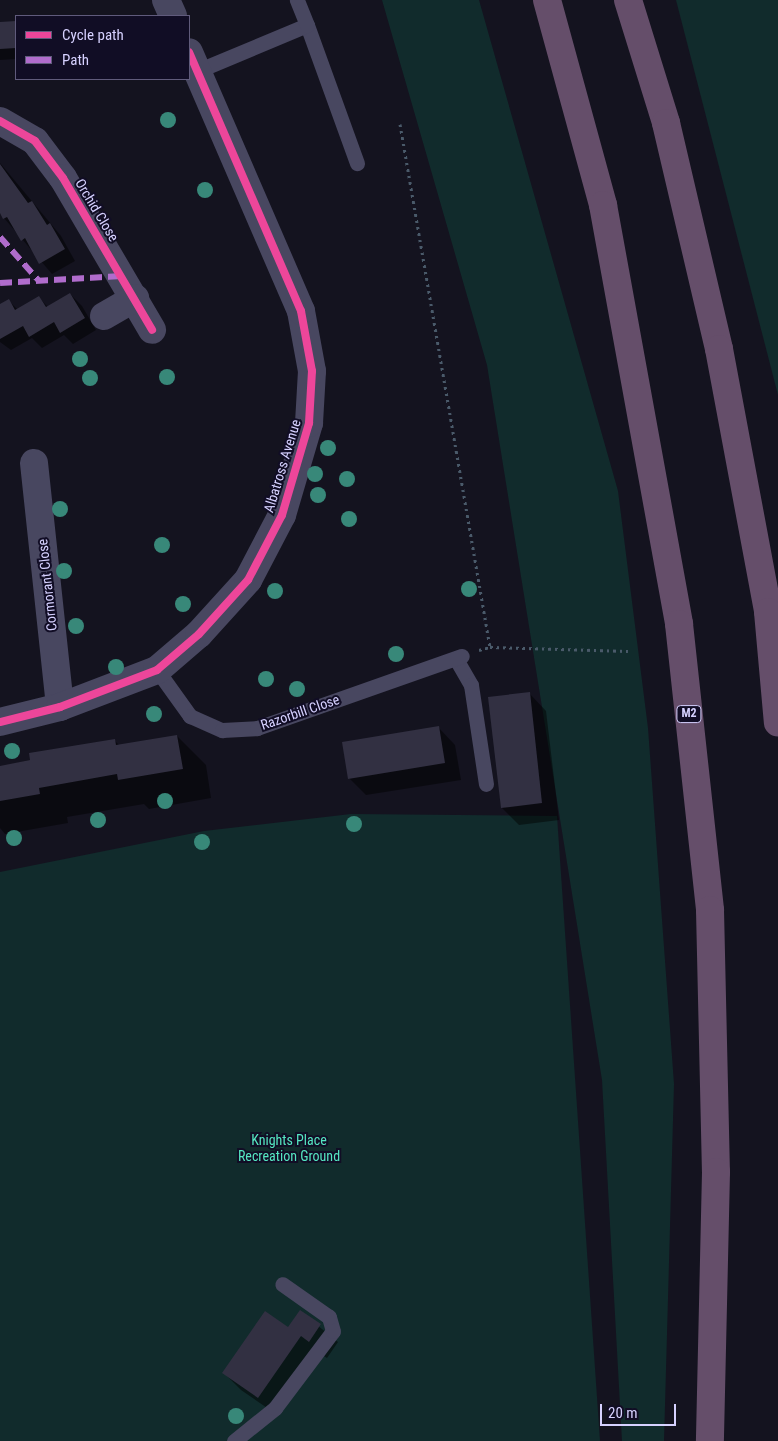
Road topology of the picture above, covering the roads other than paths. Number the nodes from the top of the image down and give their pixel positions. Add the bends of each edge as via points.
1 (166, 0) edge
2 (297, 0) edge
3 (546, 0) edge
4 (628, 0) edge
5 (173, 15) edge
6 (307, 25) junction
7 (193, 62) edge
8 (0, 121) edge
9 (357, 163) dead end
10 (135, 298) junction
11 (104, 316) dead end
12 (152, 330) dead end
13 (34, 464) dead end
14 (157, 670) junction
15 (60, 707) junction
16 (0, 722) edge
17 (778, 723) edge
18 (486, 784) dead end
19 (282, 1284) dead end
20 (234, 1441) edge
21 (710, 1441) edge

1 - 5 street
2 - 6 lane
3 - 21 highway, M2 via 603,205 680,634 710,910 716,1172
4 - 17 highway via 666,123 719,349 768,612
6 - 7 lane
6 - 9 lane
7 - 14 street, Albatross Avenue via 301,311 312,371 309,423 282,515 248,580 199,634
8 - 10 street, Orchid Close via 35,141 62,178
10 - 11 street
10 - 12 street, Orchid Close
13 - 15 street, Cormorant Close
14 - 15 street, Albatross Avenue
14 - 18 lane, Razorbill Close via 190,716 222,730 257,728 459,657 471,685
15 - 16 street, Albatross Avenue
19 - 20 lane via 329,1317 333,1331 275,1408

